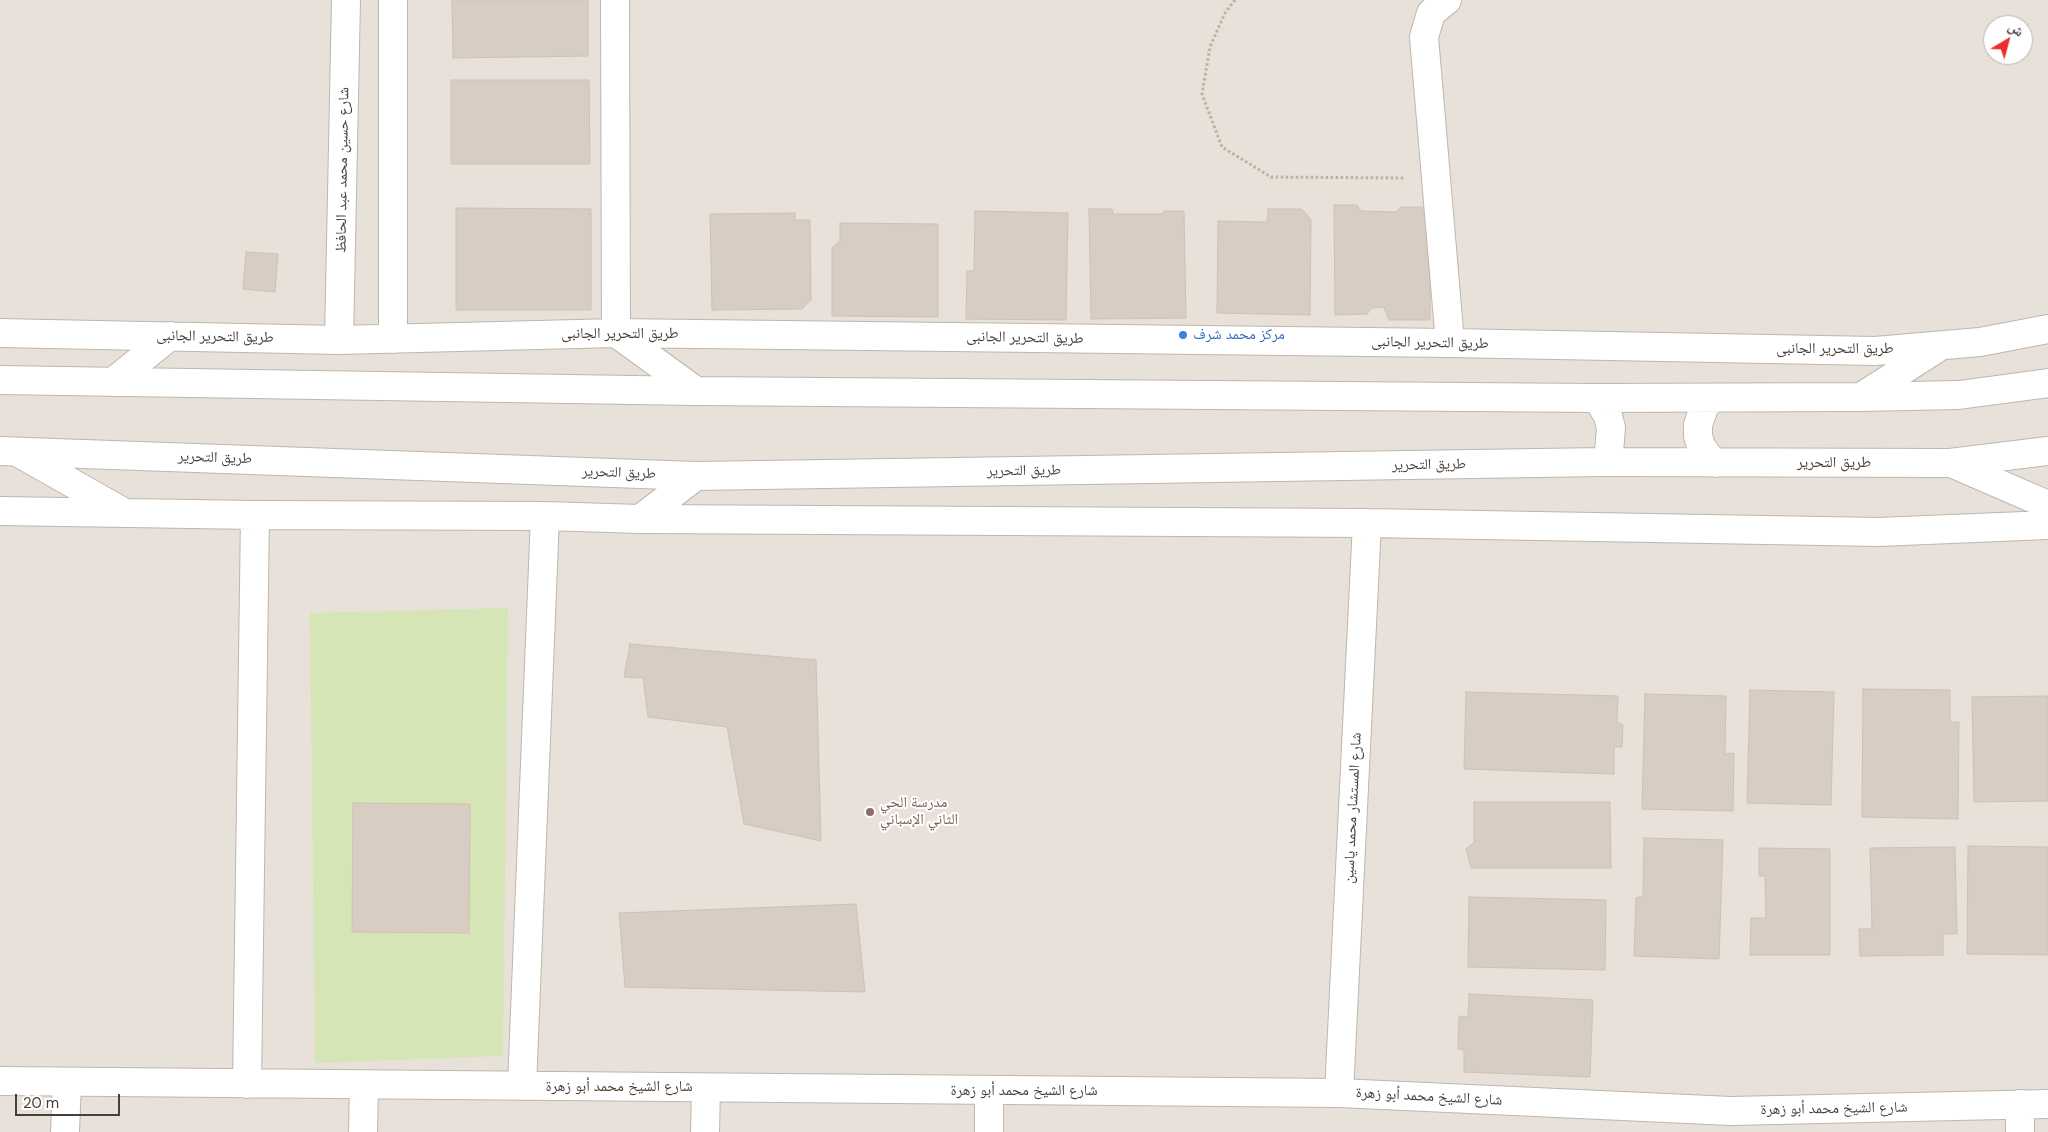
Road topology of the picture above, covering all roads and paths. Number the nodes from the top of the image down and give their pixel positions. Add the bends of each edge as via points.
1 (346, 0) edge
2 (393, 0) edge
3 (615, 0) edge
4 (1235, 0) edge
5 (1447, 0) edge
6 (1436, 179) junction
7 (2048, 329) edge
8 (0, 333) edge
9 (616, 333) junction
10 (170, 336) junction
11 (393, 339) junction
12 (339, 340) junction
13 (1450, 343) junction
14 (1942, 345) junction
15 (0, 380) edge
16 (113, 382) junction
17 (2048, 383) edge
18 (696, 391) junction
19 (1860, 397) junction
20 (1597, 398) junction
21 (1715, 398) junction
22 (2048, 450) edge
23 (8, 451) edge
24 (1603, 462) junction
25 (1716, 463) junction
26 (1950, 463) junction
27 (696, 476) junction
28 (2048, 505) edge
29 (0, 511) edge
30 (125, 513) junction
31 (256, 515) junction
32 (545, 516) junction
33 (640, 518) junction
34 (1367, 523) junction
35 (2048, 525) edge
36 (0, 1081) edge
37 (67, 1082) junction
38 (247, 1084) junction
39 (364, 1085) junction
40 (522, 1086) junction
41 (706, 1088) junction
42 (989, 1090) junction
43 (1339, 1093) junction
44 (2020, 1104) junction
45 (2048, 1104) edge
46 (1730, 1122) edge
47 (65, 1132) edge
48 (363, 1132) edge
49 (705, 1132) edge
50 (989, 1132) edge
51 (2020, 1132) edge

1 - 12 street, شارع حسين محمد عبد الحافظ
2 - 11 street
3 - 9 street
4 - 6 path via 1225,13 1210,47 1202,94 1222,147 1271,177
5 - 6 street via 1432,13 1424,37
6 - 13 street
7 - 14 street, طريق التحرير الجانبى via 1980,342
8 - 10 street, طريق التحرير الجانبى
9 - 11 street, طريق التحرير الجانبى
9 - 13 street, طريق التحرير الجانبى
9 - 18 street
10 - 12 street, طريق التحرير الجانبى
10 - 16 street
11 - 12 street, طريق التحرير الجانبى
13 - 14 street, طريق التحرير الجانبى via 1875,351
14 - 19 street
15 - 16 street
16 - 18 street
17 - 19 street via 1959,394
18 - 20 street
19 - 21 street
20 - 21 street
20 - 24 street via 1611,428 1609,452
21 - 25 street via 1705,404 1698,436 1708,456
22 - 26 street, طريق التحرير
23 - 27 street, طريق التحرير
23 - 30 street
24 - 25 street, طريق التحرير
24 - 27 street, طريق التحرير
25 - 26 street, طريق التحرير
26 - 28 street
27 - 33 street
29 - 30 street
30 - 31 street
31 - 32 street
31 - 38 street
32 - 33 street
32 - 40 street
33 - 34 street
34 - 35 street via 1878,532
34 - 43 street, شارع المستشار محمد ياسين
36 - 37 street, شارع الشيخ محمد أبو زهرة
37 - 38 street, شارع الشيخ محمد أبو زهرة
37 - 47 street
38 - 39 street, شارع الشيخ محمد أبو زهرة
39 - 40 street, شارع الشيخ محمد أبو زهرة
39 - 48 street
40 - 41 street, شارع الشيخ محمد أبو زهرة
41 - 42 street, شارع الشيخ محمد أبو زهرة
41 - 49 street
42 - 43 street, شارع الشيخ محمد أبو زهرة
42 - 50 street
43 - 46 street, شارع الشيخ محمد أبو زهرة
44 - 45 street, شارع الشيخ محمد أبو زهرة
44 - 46 street, شارع الشيخ محمد أبو زهرة
44 - 51 street

